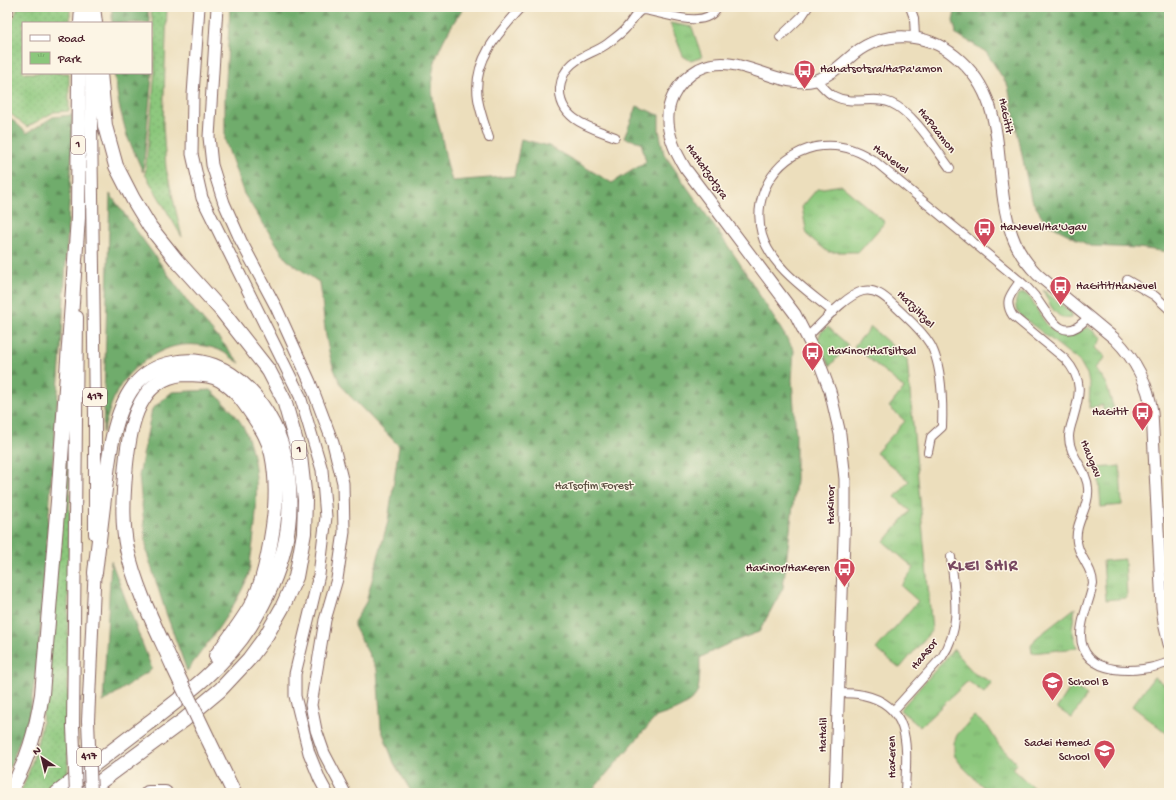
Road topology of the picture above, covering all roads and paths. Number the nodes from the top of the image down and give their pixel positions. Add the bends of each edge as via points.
1 (8, 7) edge
2 (82, 7) edge
3 (93, 7) edge
4 (199, 7) edge
5 (217, 7) edge
6 (522, 7) edge
7 (717, 7) edge
8 (808, 7) edge
9 (910, 7) edge
10 (7, 12) edge
11 (81, 22) edge
12 (94, 22) edge
13 (780, 37) dead end
14 (915, 38) junction
15 (79, 74) edge
16 (92, 74) edge
17 (100, 74) edge
18 (816, 80) junction
19 (615, 137) dead end
20 (488, 138) dead end
21 (950, 168) dead end
22 (78, 218) junction
23 (1127, 280) dead end
24 (1020, 281) junction
25 (1169, 309) edge
26 (833, 312) junction
27 (1088, 317) junction
28 (807, 337) junction
29 (928, 452) dead end
30 (951, 557) dead end
31 (95, 573) junction
32 (1169, 644) edge
33 (1169, 662) edge
34 (839, 679) joint
35 (191, 689) junction
36 (839, 693) junction
37 (893, 711) junction
38 (9, 793) edge
39 (57, 793) edge
40 (76, 793) edge
41 (84, 793) edge
42 (91, 793) edge
43 (148, 793) edge
44 (165, 793) edge
45 (234, 793) edge
46 (327, 793) edge
47 (345, 793) edge
48 (835, 793) edge
49 (905, 793) edge

1 - 10 street
2 - 11 highway
3 - 12 highway
4 - 46 street via 192,154 202,198 300,396 322,470 326,517 320,575 295,674 296,696 309,753
5 - 47 street via 209,137 212,165 224,203 241,241 276,307 310,382 333,443 342,483 344,532 336,580 325,620 311,705 324,753
6 - 20 street via 495,39 478,74 478,99
7 - 19 street via 711,15 696,20 642,10 637,12 617,36 568,68 560,86 560,96 569,115 587,126
8 - 13 street
9 - 14 street via 914,18
14 - 18 street, HaHatzotzra via 897,37 872,42 837,69
14 - 27 street, HaGitit via 949,51 970,70 982,87 993,115 1005,206 1016,244 1038,275
15 - 22 highway, 1
16 - 31 main road, 417
17 - 41 highway, 1 via 105,126 116,166 150,227 269,371 284,400 300,456 305,500 304,532 296,577 266,636 249,659 220,690 184,720
18 - 21 street, HaPaamon via 833,96 841,99 883,100 901,108
18 - 28 street, HaHatzotzra via 795,82 722,63 707,66 689,75 676,90 671,99 668,124 674,148 685,168 783,297
22 - 38 highway, 1 via 42,694 31,747
22 - 40 main road, 417, bridge via 73,727
23 - 25 street via 1155,296
24 - 26 street, HaNevel via 868,156 851,149 823,146 798,153 777,170 765,186 759,222 767,248 775,260 792,278
24 - 27 street, HaNevel via 1056,326 1064,330 1074,329
24 - 33 street, HaUgav via 1008,302 1013,316 1065,359 1079,382 1078,401 1069,436 1072,452 1086,478 1088,488 1086,507 1076,533 1077,543 1093,577 1091,594 1081,625 1083,648 1086,655 1097,665 1112,669 1150,668
26 - 28 street, HaTziltzel
26 - 29 street, HaTziltzel via 861,292 868,290 877,293 915,325 930,345 938,367 942,427 930,437
27 - 32 street, HaGitit via 1131,355 1141,373 1151,402 1162,607
28 - 34 street, HaKinor via 818,358 836,413 845,479
30 - 37 street, HaAsor via 956,612 955,627 948,648
31 - 35 highway via 107,475 117,421 134,385 145,374 183,361 216,366 226,371 249,390 259,403 281,444 289,484 288,532 276,574 249,627 237,645
31 - 42 main road, 417, bridge via 88,721
34 - 36 street, HaHalil
35 - 39 highway
35 - 45 highway, bridge via 254,601 266,565 275,520 276,499 272,452 264,433 230,387 202,374 180,374 161,380 151,388 137,410 127,454 122,511 135,580
36 - 37 street, HaKeren via 862,694 882,702
36 - 48 street, HaHalil
37 - 49 street, HaKeren via 904,727
43 - 44 highway

